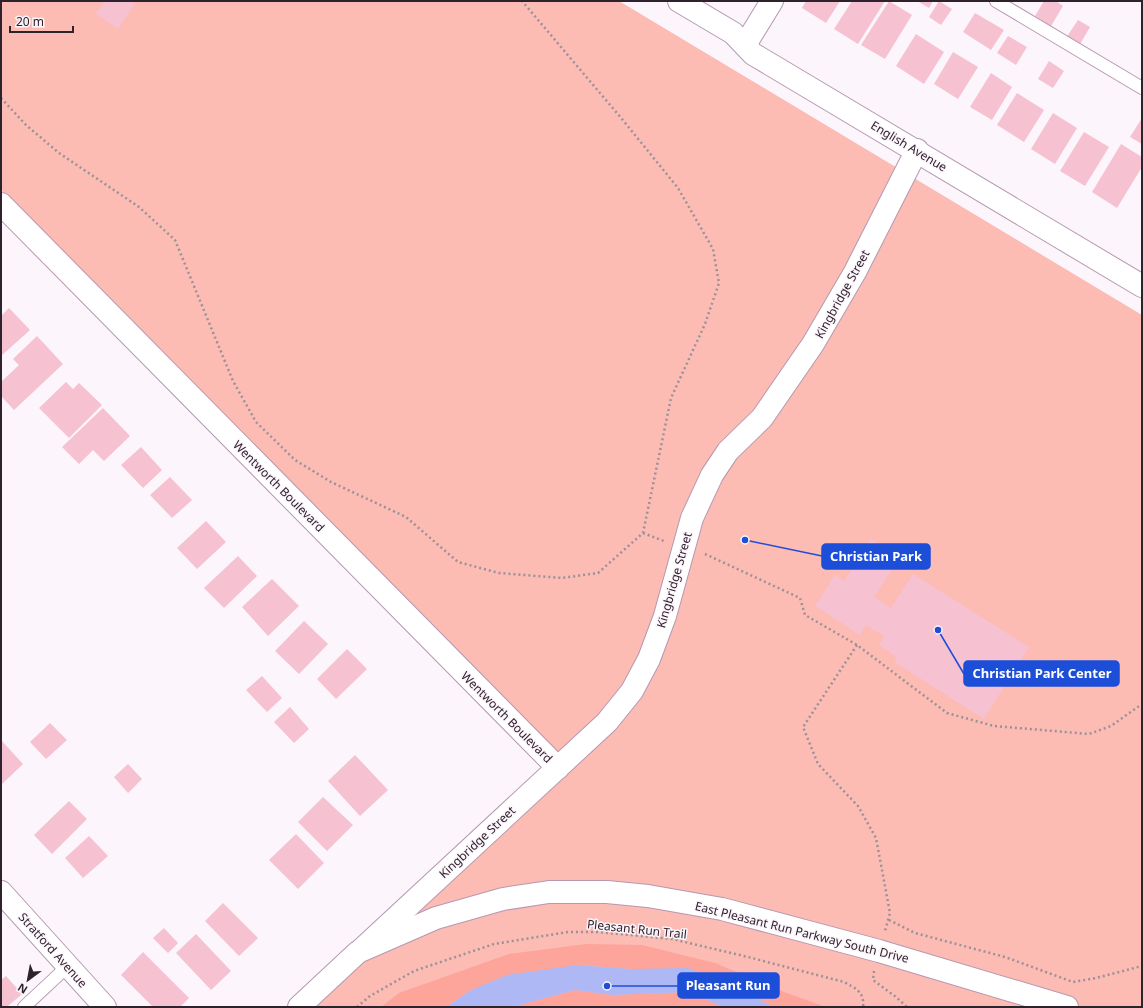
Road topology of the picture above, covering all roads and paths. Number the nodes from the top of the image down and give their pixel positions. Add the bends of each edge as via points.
1 (522, 1) edge
2 (679, 1) edge
3 (772, 1) edge
4 (996, 1) edge
5 (746, 45) junction
6 (1142, 88) edge
7 (1, 98) edge
8 (917, 150) junction
9 (1, 204) edge
10 (1142, 286) edge
11 (643, 533) junction
12 (668, 543) dead end
13 (705, 554) dead end
14 (858, 646) junction
15 (1142, 704) edge
16 (558, 768) junction
17 (1, 892) edge
18 (888, 920) junction
19 (879, 951) junction
20 (358, 952) junction
21 (68, 966) junction
22 (1142, 966) edge
23 (24, 1007) edge
24 (105, 1007) edge
25 (299, 1007) edge
26 (357, 1007) edge
27 (863, 1007) edge
28 (907, 1007) edge
29 (1067, 1007) edge

1 - 11 path via 678,188 714,249 719,283 705,324 671,398
2 - 5 street, English Avenue via 733,33
3 - 5 street
4 - 6 lane
5 - 8 street, English Avenue via 753,54
7 - 11 path via 59,153 139,207 176,240 233,381 256,422 295,460 331,482 406,517 458,562 499,573 562,578 598,573
8 - 10 street, English Avenue
8 - 16 street, Kingbridge Street via 855,272 813,344 762,418 728,451 712,475 692,518 654,647 638,681 607,722
9 - 16 street, Wentworth Boulevard
11 - 12 path
13 - 14 path via 800,598 805,615
14 - 15 path via 947,713 994,726 1089,734 1111,726
14 - 18 path via 803,728 818,764 858,806 876,838 890,913
16 - 20 street, Kingbridge Street
17 - 21 street, Stratford Avenue
18 - 19 path
18 - 22 path via 915,932 1005,957 1073,982
19 - 20 street, East Pleasant Run Parkway South Drive via 729,911 668,899 615,893 549,892 503,899 436,918
19 - 28 path via 873,980
19 - 29 street, East Pleasant Run Parkway South Drive
20 - 25 street, East Pleasant Run Parkway South Drive
21 - 23 lane
21 - 24 street, Stratford Avenue
26 - 27 path, Pleasant Run Trail via 370,996 414,971 494,944 568,932 672,940 815,974 844,982 858,990 863,998

